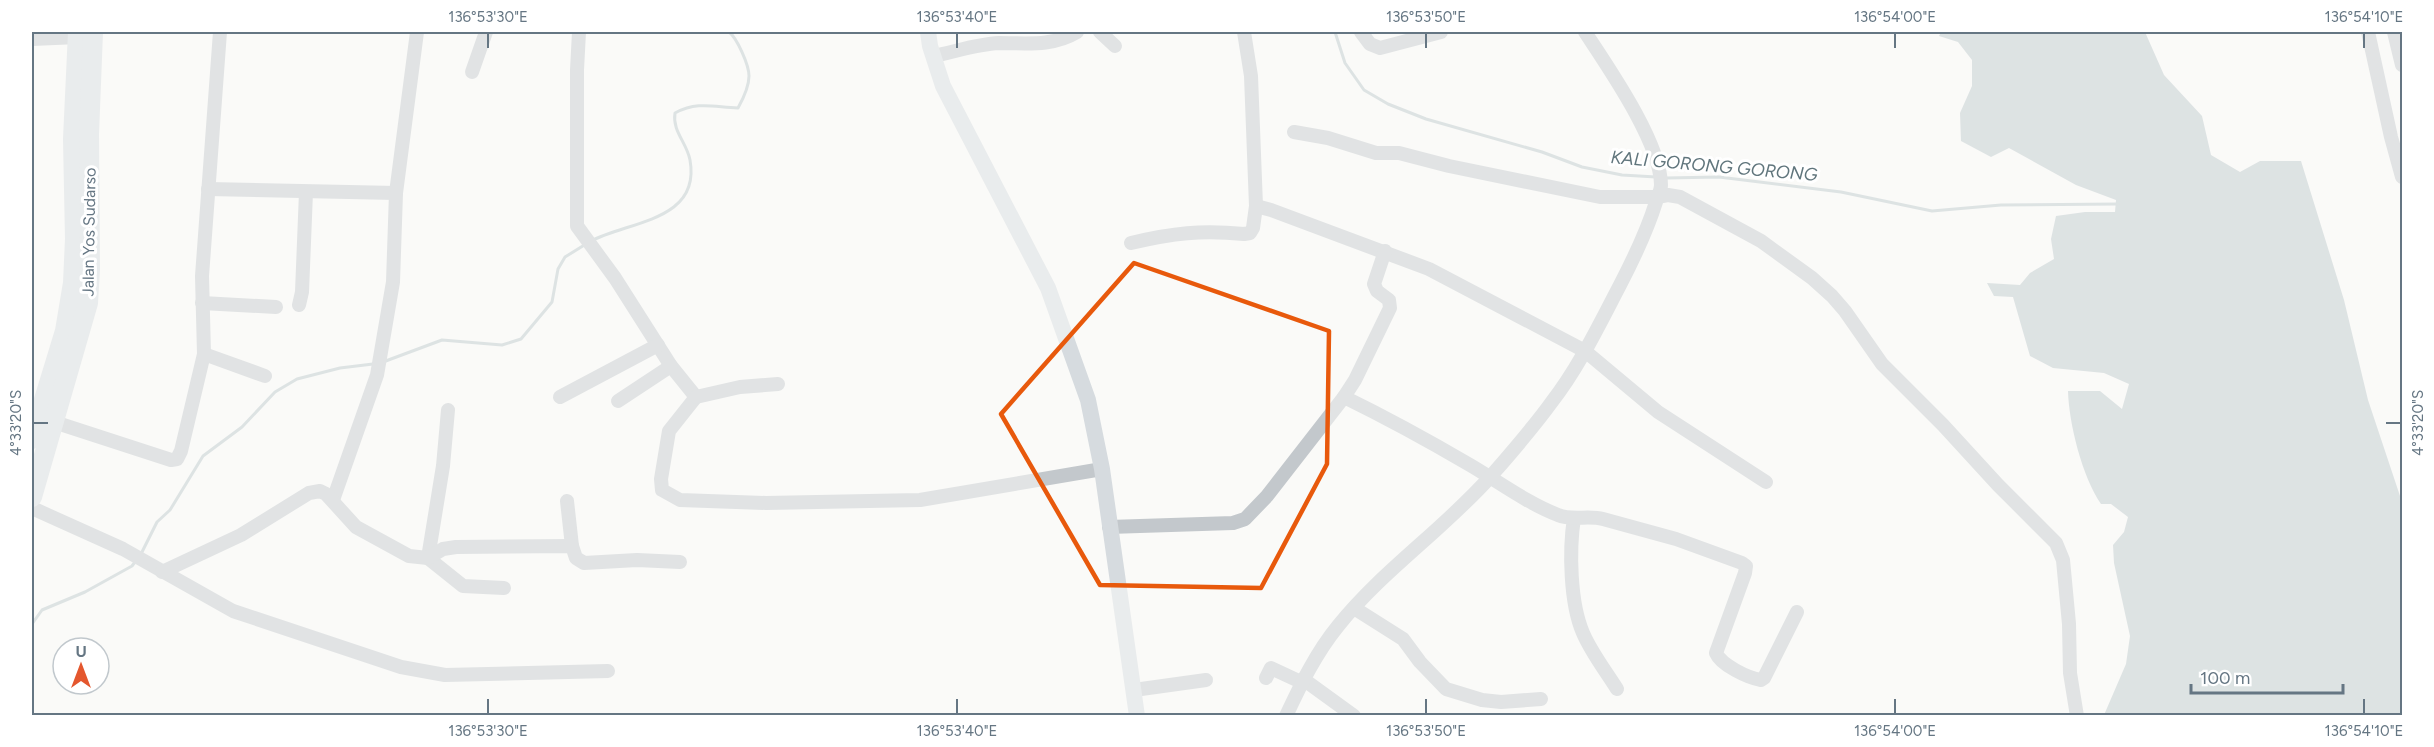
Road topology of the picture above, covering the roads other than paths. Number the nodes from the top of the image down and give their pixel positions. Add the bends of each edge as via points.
1 (220, 32) edge
2 (417, 32) edge
3 (486, 32) edge
4 (579, 32) edge
5 (928, 32) edge
6 (1077, 32) edge
7 (1100, 32) edge
8 (1244, 32) edge
9 (1361, 32) edge
10 (1441, 32) edge
11 (1585, 32) edge
12 (2368, 32) edge
13 (2394, 32) edge
14 (83, 33) edge
15 (32, 39) edge
16 (1114, 46) dead end
17 (933, 56) junction
18 (2403, 65) edge
19 (472, 72) dead end
20 (1294, 132) dead end
21 (2403, 177) edge
22 (208, 189) junction
23 (306, 192) junction
24 (1659, 192) junction
25 (396, 193) junction
26 (1256, 206) junction
27 (1131, 243) dead end
28 (1385, 251) junction
29 (202, 303) junction
30 (299, 305) dead end
31 (276, 307) dead end
32 (658, 345) junction
33 (1585, 351) junction
34 (204, 354) junction
35 (671, 366) junction
36 (265, 376) dead end
37 (778, 384) dead end
38 (560, 397) dead end
39 (696, 397) junction
40 (1344, 397) junction
41 (618, 401) dead end
42 (448, 410) dead end
43 (41, 419) edge
44 (32, 439) edge
45 (1102, 469) junction
46 (1490, 477) junction
47 (1766, 483) dead end
48 (32, 497) edge
49 (333, 500) junction
50 (567, 501) dead end
51 (32, 508) edge
52 (1574, 518) junction
53 (1109, 527) junction
54 (572, 546) junction
55 (428, 558) junction
56 (680, 562) dead end
57 (162, 572) junction
58 (504, 588) dead end
59 (1354, 608) junction
60 (1797, 612) dead end
61 (608, 671) dead end
62 (1266, 678) dead end
63 (1206, 680) dead end
64 (1302, 681) junction
65 (1617, 688) dead end
66 (1134, 690) junction
67 (1541, 699) dead end
68 (1501, 709) edge
69 (1137, 716) edge
70 (1286, 716) edge
71 (1354, 716) edge
72 (2077, 716) edge

1 - 22 street
2 - 25 street
3 - 19 street
4 - 32 street via 578,226
5 - 17 main road
6 - 17 street via 1037,44 998,43
7 - 16 street
8 - 26 street via 1251,76
9 - 10 street via 1370,44 1380,48
11 - 24 street via 1648,138 1658,163
12 - 21 street
13 - 18 street
14 - 15 street
14 - 43 highway, Jalan Yos Sudarso via 73,139 83,239 68,318
17 - 45 main road via 943,86 1048,288 1088,400
20 - 24 street via 1376,153 1399,153 1593,195
22 - 23 street
22 - 29 street
23 - 25 street
23 - 30 street
24 - 33 street via 1652,219 1633,260
24 - 72 street via 1687,199 1761,242 1812,278 1845,311 1882,364 2056,543 2063,560 2070,672
25 - 49 street via 393,282 381,358
26 - 27 street via 1250,232 1174,233
26 - 28 street
28 - 33 street via 1429,268
28 - 40 street via 1374,284 1389,300 1390,308
29 - 31 street
29 - 34 street
32 - 35 street
32 - 38 street
33 - 46 street via 1552,403
33 - 47 street via 1658,412
34 - 36 street
34 - 43 street via 177,459
35 - 39 street
35 - 41 street
37 - 39 street
39 - 45 street via 669,431 663,468 662,490 680,500 921,500
40 - 46 street
40 - 53 street via 1288,471 1245,519 1233,523
42 - 55 street
43 - 44 highway, Jalan Yos Sudarso
43 - 48 highway, Jalan Yos Sudarso
45 - 53 main road
46 - 52 street via 1557,515
46 - 59 street
49 - 55 street via 356,527 409,556
49 - 57 street via 320,491 309,493 241,535
50 - 54 street
51 - 57 street via 123,549
52 - 60 street via 1593,516 1676,539 1746,566 1716,653 1720,660 1754,679 1764,678
52 - 65 street via 1570,554 1577,615 1585,637
53 - 66 main road
54 - 55 street via 456,547
54 - 56 street via 576,558 584,563
55 - 58 street via 463,586
57 - 61 street via 233,611 427,673
59 - 64 street via 1323,646
59 - 68 street via 1403,639 1446,688
62 - 64 street via 1271,668
63 - 66 street
64 - 70 street
64 - 71 street
66 - 69 main road
67 - 68 street

